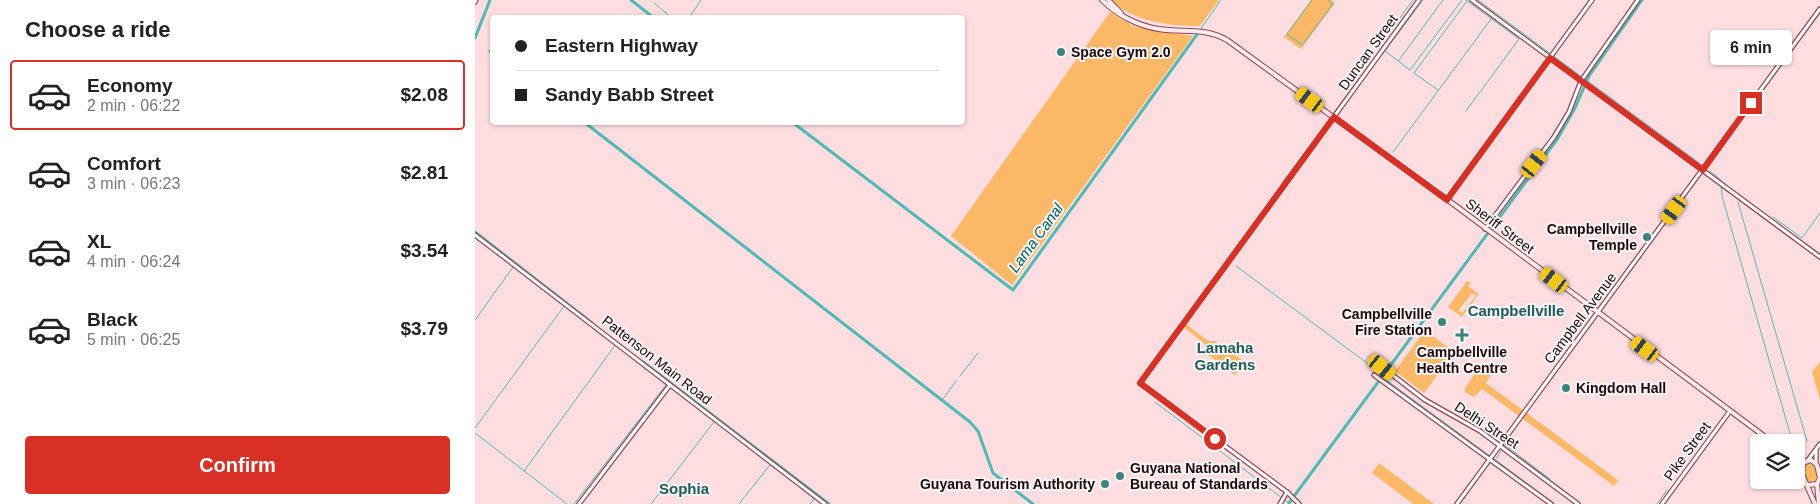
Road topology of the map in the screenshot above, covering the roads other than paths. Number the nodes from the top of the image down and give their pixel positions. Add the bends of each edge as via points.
1 (1101, 0) edge
2 (1108, 0) edge
3 (1419, 0) edge
4 (1472, 0) edge
5 (1592, 0) edge
6 (1638, 0) edge
7 (1820, 10) edge
8 (1126, 18) junction
9 (1550, 58) junction
10 (1582, 81) junction
11 (1332, 116) junction
12 (1703, 170) junction
13 (1447, 200) junction
14 (1485, 229) junction
15 (475, 235) edge
16 (1820, 257) edge
17 (1599, 314) junction
18 (1382, 367) dead end
19 (1374, 375) dead end
20 (670, 385) junction
21 (1730, 411) junction
22 (1761, 434) edge
23 (1820, 444) edge
24 (1500, 446) junction
25 (1816, 449) junction
26 (1491, 458) junction
27 (1807, 461) junction
28 (1816, 463) junction
29 (1805, 464) edge
30 (1820, 472) edge
31 (1805, 480) edge
32 (1818, 482) edge
33 (1808, 484) junction
34 (1285, 496) junction
35 (1815, 498) junction
36 (1298, 503) edge
37 (579, 504) edge
38 (825, 504) edge
39 (1280, 504) edge
40 (1457, 504) edge
41 (1551, 504) edge
42 (1578, 504) edge
43 (1662, 504) edge
44 (1817, 504) edge

1 - 8 main road
2 - 8 main road
3 - 11 street, Duncan Street
4 - 9 street
5 - 9 street
6 - 10 street
7 - 12 street, Campbell Avenue
8 - 11 main road, Sheriff Street via 1160,29 1206,31 1218,35
9 - 10 street
9 - 13 street
10 - 12 street
10 - 14 street via 1569,112 1553,137
11 - 13 main road, Sheriff Street
11 - 34 street, Duncan Street via 1140,383
12 - 16 street
12 - 17 street, Campbell Avenue
13 - 14 main road, Sheriff Street
14 - 17 main road, Sheriff Street
15 - 20 street, Pattenson Main Road
17 - 21 main road, Sheriff Street
17 - 24 street, Campbell Avenue
18 - 24 street, Delhi Street via 1425,400 1463,419
19 - 26 street, Delhi Street
20 - 37 street
20 - 38 street, Pattenson Main Road
21 - 22 main road, Sheriff Street
21 - 43 street, Pike Street
23 - 25 street
24 - 26 street, Campbell Avenue
24 - 42 street, Delhi Street
25 - 27 street
25 - 28 street
26 - 40 street, Campbell Avenue
26 - 41 street, Delhi Street
27 - 28 main road
27 - 29 main road
28 - 30 main road
30 - 32 main road
31 - 33 main road
32 - 33 main road
32 - 35 main road
33 - 35 main road
34 - 36 street
34 - 39 street
35 - 44 main road

